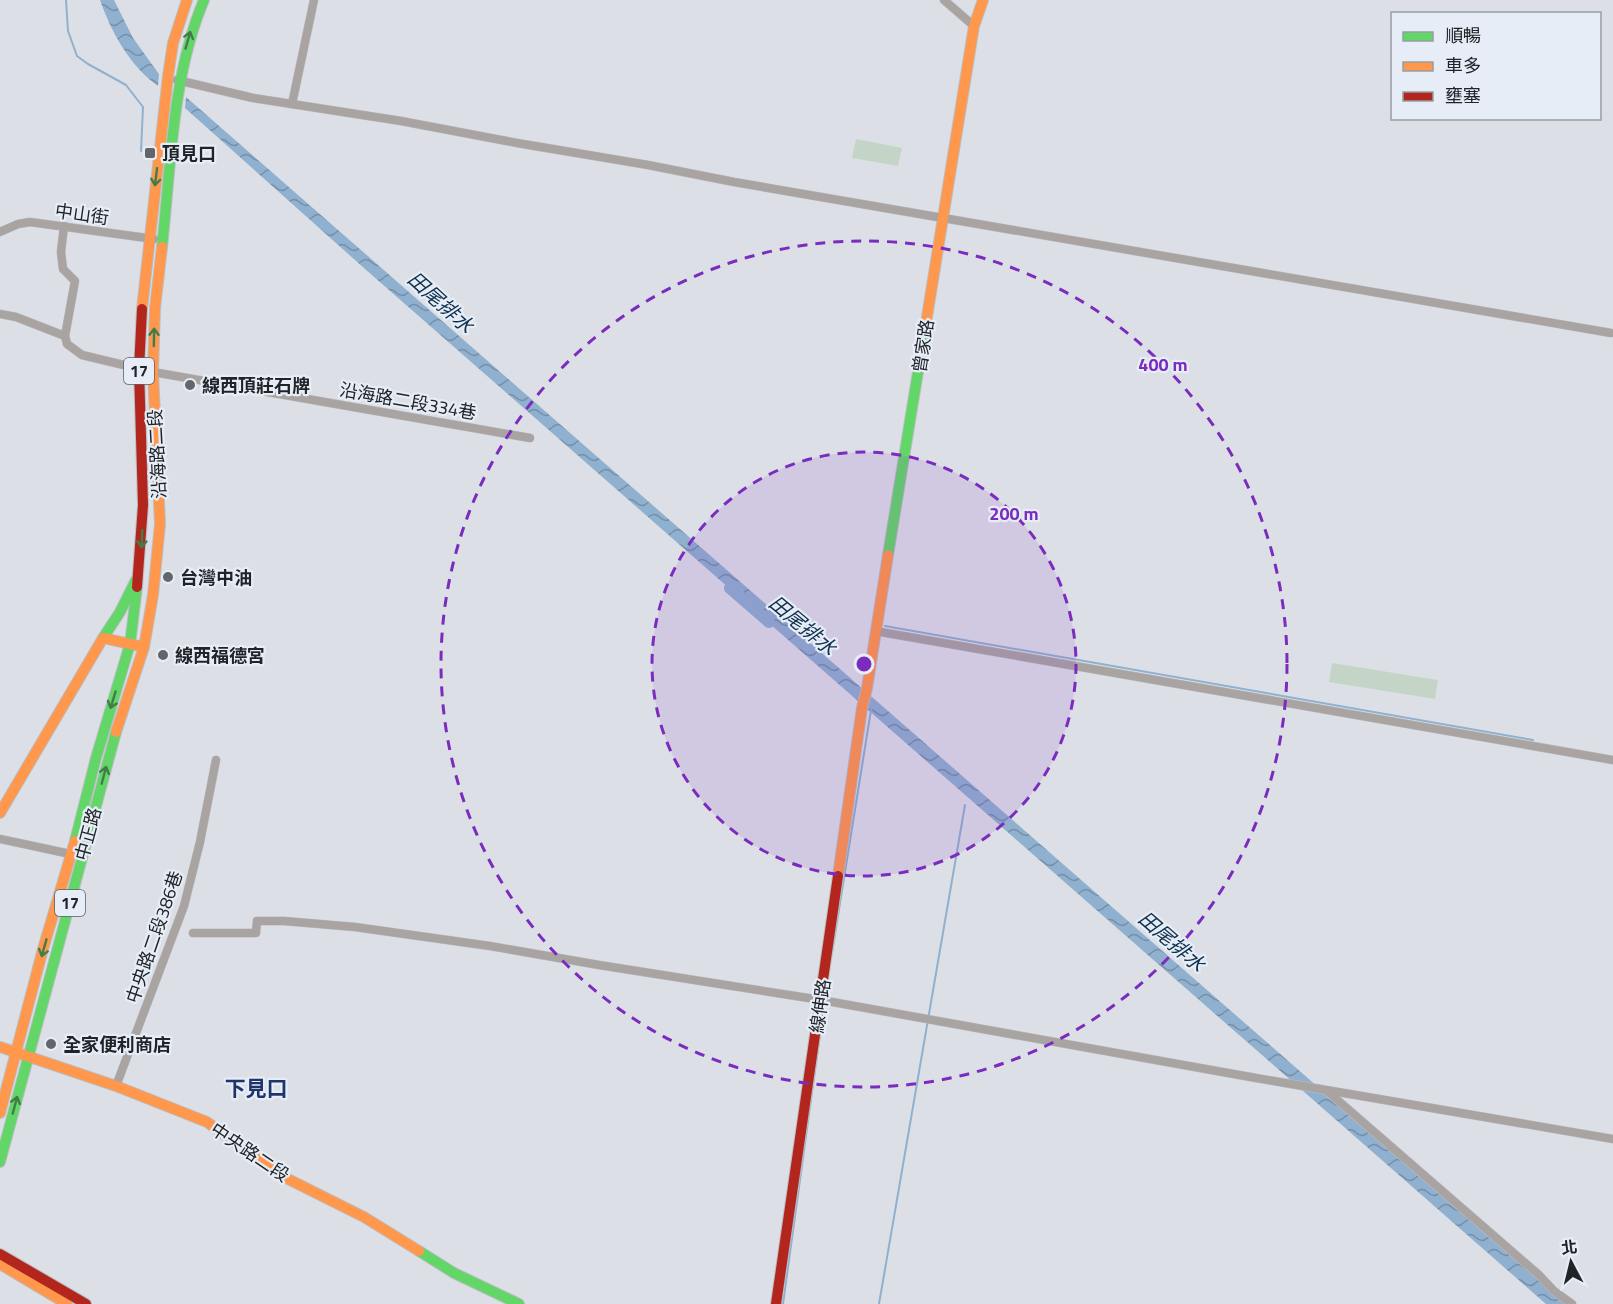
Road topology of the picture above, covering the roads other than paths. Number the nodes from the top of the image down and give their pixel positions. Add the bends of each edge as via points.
1 (187, 0) edge
2 (204, 0) edge
3 (314, 0) edge
4 (944, 0) edge
5 (983, 0) edge
6 (973, 29) junction
7 (168, 76) junction
8 (180, 81) junction
9 (292, 104) junction
10 (943, 217) junction
11 (64, 226) junction
12 (0, 232) edge
13 (148, 238) junction
14 (161, 239) junction
15 (0, 314) edge
16 (1611, 333) dead end
17 (65, 336) junction
18 (139, 369) junction
19 (153, 372) junction
20 (530, 438) dead end
21 (140, 573) junction
22 (875, 631) junction
23 (103, 638) junction
24 (130, 644) junction
25 (144, 647) junction
26 (866, 694) joint
27 (216, 760) dead end
28 (1613, 760) edge
29 (0, 813) edge
30 (0, 839) edge
31 (77, 856) junction
32 (193, 933) dead end
33 (821, 1000) junction
34 (0, 1047) edge
35 (16, 1053) junction
36 (27, 1057) junction
37 (116, 1086) junction
38 (1326, 1090) junction
39 (0, 1113) edge
40 (1613, 1139) edge
41 (0, 1162) edge
42 (0, 1254) edge
43 (0, 1264) edge
44 (68, 1304) edge
45 (86, 1304) edge
46 (519, 1304) edge
47 (776, 1304) edge
48 (1572, 1304) edge

1 - 7 main road, 17 via 173,43
8 -> 2 main road, 17 via 188,42
3 - 9 street
4 - 6 street
5 - 6 main road, 曾家路
6 - 10 main road, 曾家路
7 - 8 street
7 -> 13 main road, 沿海路二段 / 17
8 - 9 street
8 - 14 main road, 沿海路二段 / 17
9 - 10 street
10 - 16 street
10 - 22 main road, 曾家路
11 - 12 street, 中山街 via 30,222
11 - 13 street, 中山街
11 - 17 street via 63,269 75,280
13 - 14 street, 中山街
13 - 18 main road, 沿海路二段 / 17
19 -> 14 main road, 沿海路二段 / 17
15 - 17 street
17 - 18 street, 沿海路二段334巷 via 67,344 82,354
18 - 19 street, 沿海路二段334巷
18 -> 21 main road, 沿海路二段 / 17 via 143,505
19 - 20 street, 沿海路二段334巷
19 - 25 main road, 沿海路二段 / 17 via 160,524
21 - 23 main road
21 - 24 main road, 沿海路二段 / 17
22 - 26 main road, 曾家路
22 - 28 street
23 - 24 main road
23 - 29 main road
24 - 25 main road
24 -> 31 main road, 中正路 / 17 via 96,758
31 -> 25 main road, 中正路 / 17
26 - 33 main road, 線伸路
27 - 37 street, 中央路二段386巷 via 184,906
30 - 31 street
31 -> 35 main road, 中正路 / 17 via 43,949
31 - 36 main road, 中正路 / 17
32 - 33 street via 256,933 258,921 355,927
33 - 38 street
33 - 47 main road, 線伸路
34 - 35 main road, 中央路二段
35 - 36 main road, 中央路二段
35 - 39 main road, 中正路 / 17
36 - 37 main road, 中央路二段
41 -> 36 main road, 中正路 / 17
37 - 46 main road, 中央路二段 via 207,1122 278,1174 364,1216 454,1273
38 - 40 street
38 - 48 street
42 - 45 main road
43 - 44 main road

